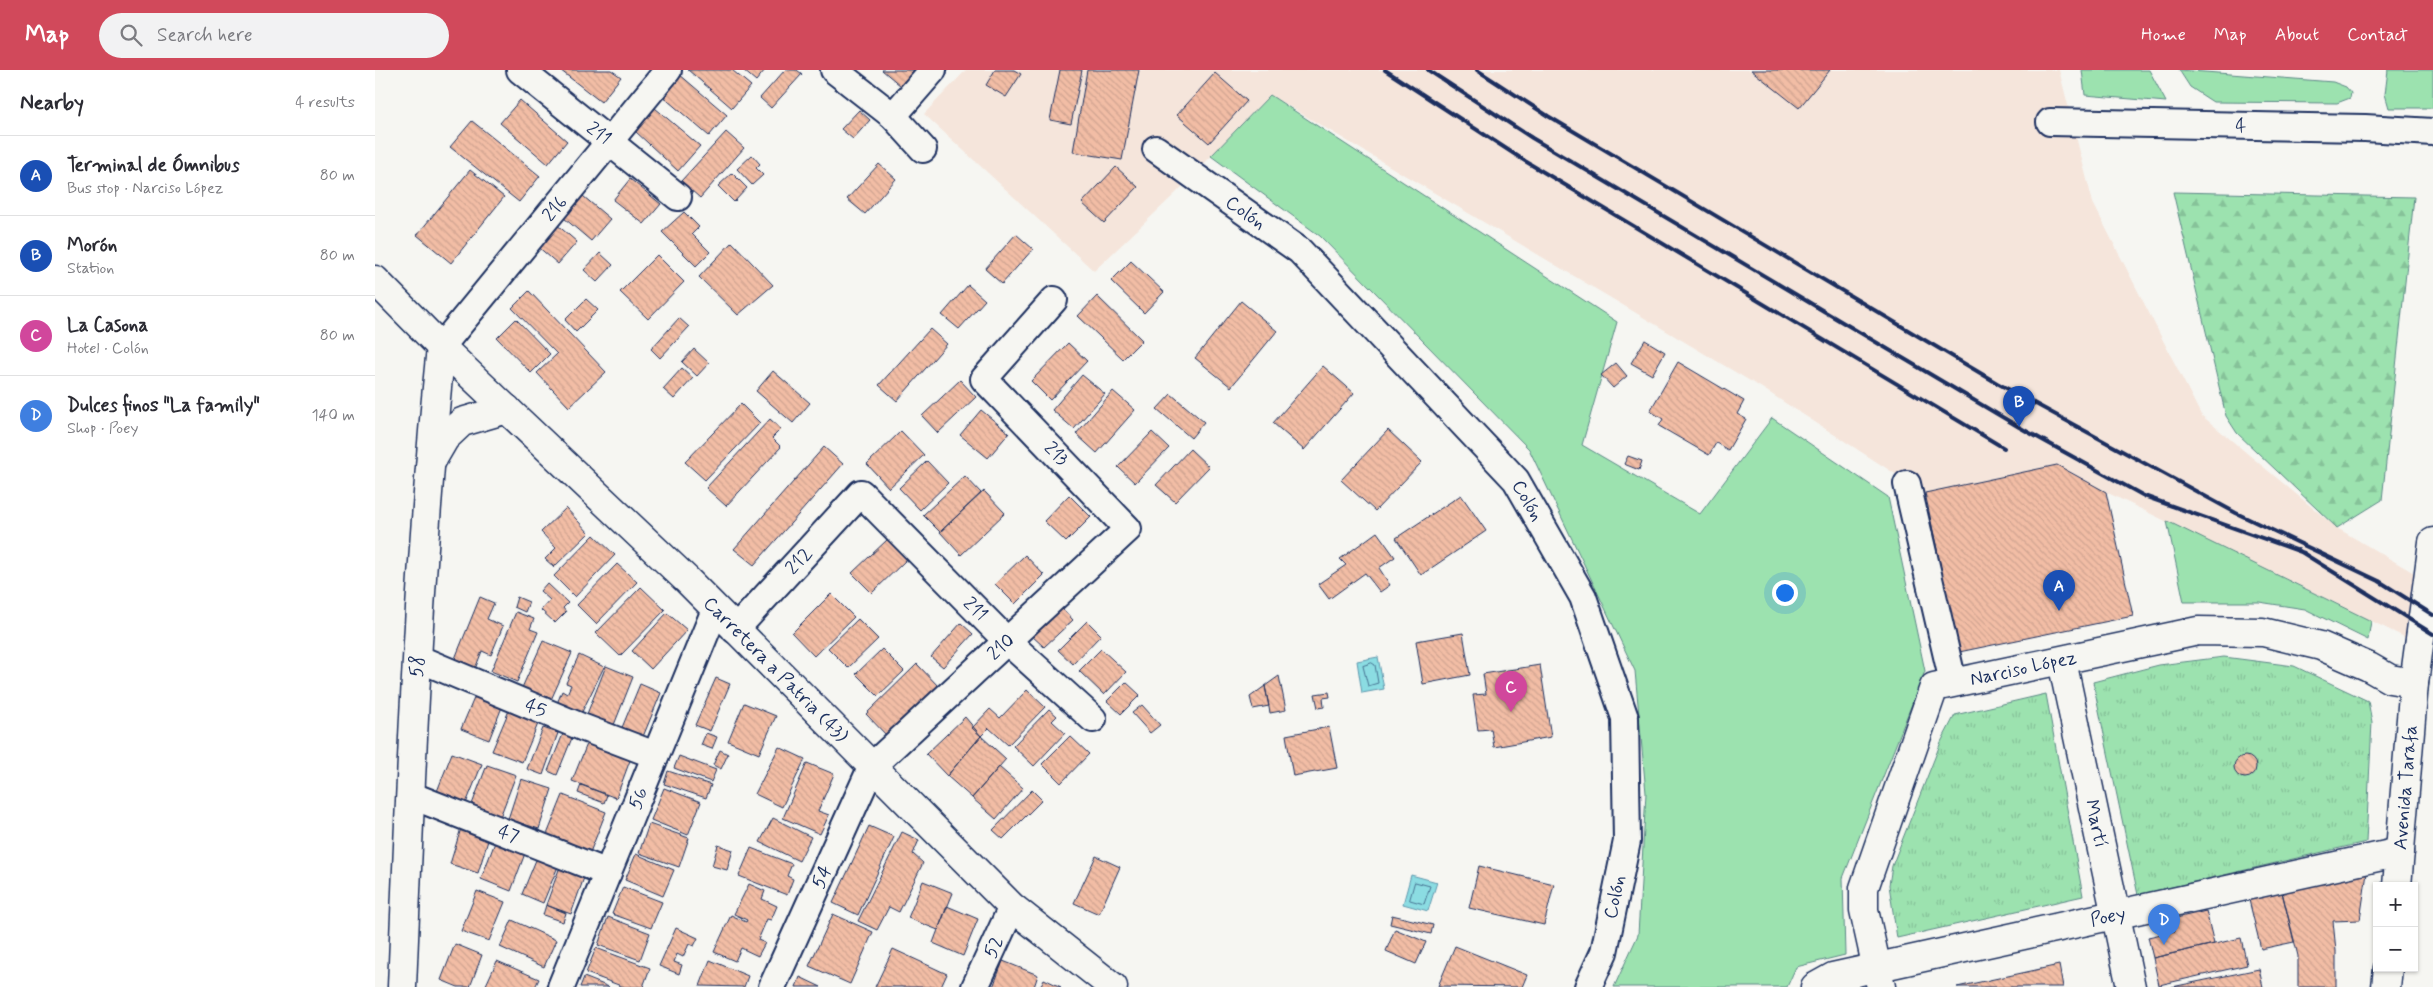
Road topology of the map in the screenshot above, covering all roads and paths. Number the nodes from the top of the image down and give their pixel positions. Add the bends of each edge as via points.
1 (520, 70) edge
2 (668, 70) edge
3 (834, 70) edge
4 (933, 70) edge
5 (893, 116) junction
6 (2050, 122) dead end
7 (2433, 132) edge
8 (610, 142) junction
9 (923, 149) dead end
10 (1156, 149) dead end
11 (678, 197) dead end
12 (375, 280) edge
13 (1053, 300) dead end
14 (441, 347) junction
15 (507, 409) junction
16 (429, 465) junction
17 (1907, 484) dead end
18 (861, 493) joint
19 (1128, 529) joint
20 (2432, 552) edge
21 (715, 610) junction
22 (735, 630) junction
23 (1007, 640) junction
24 (417, 658) junction
25 (2062, 660) junction
26 (1953, 682) junction
27 (2414, 683) junction
28 (1093, 719) dead end
29 (655, 755) junction
30 (871, 766) junction
31 (410, 795) junction
32 (2401, 852) junction
33 (608, 873) junction
34 (2397, 882) edge
35 (1012, 907) junction
36 (2115, 916) junction
37 (2388, 972) edge
38 (1879, 978) edge
39 (1816, 986) edge
40 (402, 987) edge
41 (561, 987) edge
42 (773, 987) edge
43 (975, 987) edge
44 (1113, 987) edge
45 (1587, 987) edge
46 (2131, 987) edge
47 (2386, 987) edge

1 - 8 street, 211
2 - 8 street, 216
3 - 5 street
4 - 5 street
5 - 9 street
6 - 7 street, 4
8 - 11 street, 211
8 - 14 street, 216
10 - 45 street, Colón via 1301,251 1516,480 1583,597 1625,718 1627,841 1604,952
12 - 14 street, Carretera a Patria (43)
13 - 19 street, 213 via 985,379
14 - 15 street, Carretera a Patria (43)
14 - 16 street, 58
15 - 16 street via 462,422 445,438
15 - 21 street, Carretera a Patria (43)
16 - 24 street, 58
17 - 26 street
18 - 22 street, 212
18 - 23 street, 211
19 - 23 street, 210
20 - 27 street, Avenida Tarafa
21 - 22 street, Carretera a Patria (43)
21 - 29 street, 56
22 - 30 street, Carretera a Patria (43)
23 - 28 street, 211
23 - 30 street, 210
24 - 29 street, 45
24 - 31 street, 58
25 - 26 street, Narciso López
25 - 27 street, Narciso López via 2197,631 2263,632 2321,646 2390,680
25 - 36 street, Martí
26 - 38 street, Narciso López via 1934,686 1864,888 1864,910
27 - 32 street, Avenida Tarafa
29 - 33 street, 56
30 - 35 street, Carretera a Patria (43)
30 - 42 street, 54
31 - 33 street, 47
31 - 40 street, 58
32 - 34 street, Avenida Tarafa
32 - 36 street, Poey
33 - 41 street, 56
35 - 43 street, 52
35 - 44 street, Carretera a Patria (43)
36 - 38 street, Poey
36 - 46 street, Martí
37 - 47 street
38 - 39 street, Poey via 1833,977

